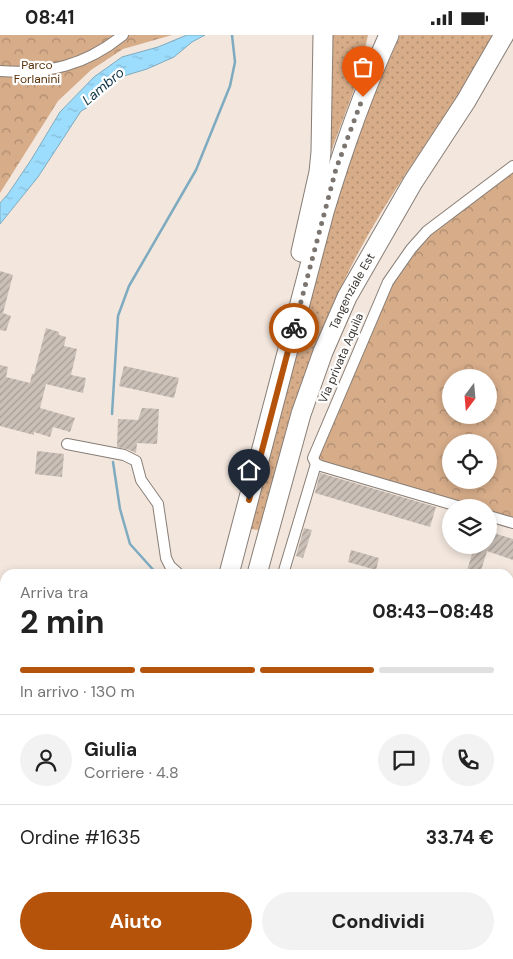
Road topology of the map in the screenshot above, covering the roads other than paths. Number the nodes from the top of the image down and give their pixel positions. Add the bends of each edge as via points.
1 (123, 35) edge
2 (323, 35) edge
3 (390, 35) edge
4 (504, 35) edge
5 (513, 46) edge
6 (0, 71) edge
7 (457, 123) junction
8 (513, 166) edge
9 (301, 276) junction
10 (67, 444) dead end
11 (316, 463) junction
12 (442, 501) edge
13 (497, 518) edge
14 (513, 523) edge
15 (173, 569) edge
16 (231, 569) edge
17 (258, 569) edge
18 (284, 569) edge

1 - 6 street via 102,50 52,70 33,73
2 - 9 highway via 319,172
3 - 9 highway via 356,113
4 - 7 highway, Tangenziale Est
5 - 7 highway
7 - 17 highway, Tangenziale Est via 413,182 347,297 301,414
8 - 11 street, Via privata Aquila via 427,231 388,282 314,453
9 - 16 highway
10 - 15 street via 124,455 136,461 141,480 158,504 166,558
11 - 12 street
11 - 18 street, Via privata Aquila
13 - 14 street

